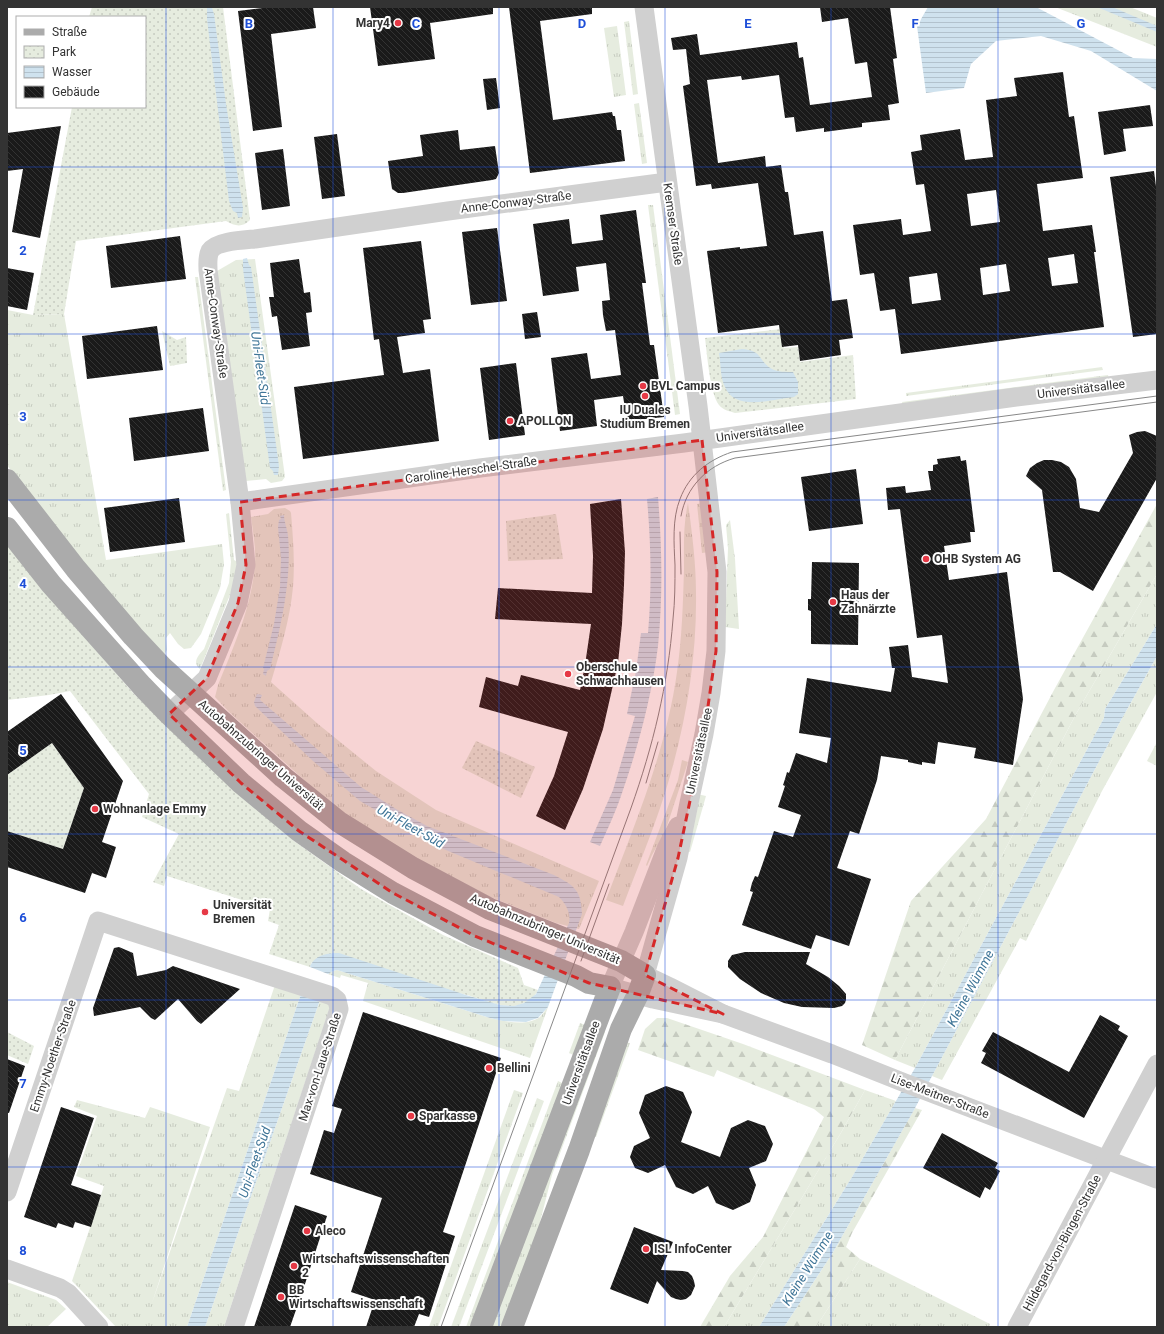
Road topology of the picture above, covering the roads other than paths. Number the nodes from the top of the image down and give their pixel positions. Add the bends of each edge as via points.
1 (644, 7) edge
2 (667, 182) junction
3 (1157, 380) edge
4 (702, 440) junction
5 (7, 480) edge
6 (240, 502) junction
7 (7, 528) edge
8 (190, 693) junction
9 (169, 714) junction
10 (689, 803) junction
11 (98, 921) joint
12 (621, 961) junction
13 (642, 985) junction
14 (610, 987) junction
15 (1157, 1064) edge
16 (1107, 1160) junction
17 (1157, 1179) edge
18 (7, 1192) edge
19 (7, 1269) edge
20 (98, 1327) edge
21 (234, 1327) edge
22 (481, 1327) edge
23 (512, 1327) edge
24 (1017, 1327) edge

1 - 2 street, Kremser Straße
2 - 4 street, Kremser Straße
2 - 6 street, Anne-Conway-Straße via 226,243 213,248 208,259 208,270
3 - 4 street, Universitätsallee
4 - 6 street, Caroline-Herschel-Straße
4 - 10 street, Universitätsallee via 717,572 716,651 704,734
5 - 8 main road, Autobahnzubringer Universität via 76,569 128,630
6 - 8 street, Anne-Conway-Straße via 246,565 238,603 206,678
7 - 9 main road via 51,584
8 - 9 street, Anne-Conway-Straße
8 - 12 main road, Autobahnzubringer Universität via 283,777 339,822 413,868 490,909
9 - 14 main road via 241,783 299,831 393,893 475,936 589,983
10 - 12 street, Universitätsallee via 666,849
10 - 13 street, Universitätsallee via 678,858
11 - 18 street, Emmy-Noether-Straße
11 - 21 street, Max-von-Laue-Straße via 285,980 337,1000 339,1009
12 - 13 main road, Autobahnzubringer Universität
12 - 14 street, Universitätsallee
13 - 14 street
13 - 16 street, Lise-Meitner-Straße via 670,987 723,1014
13 - 23 main road, Universitätsallee via 622,1028 580,1150
14 - 22 main road, Universitätsallee
15 - 16 street, Hildegard-von-Bingen-Straße
16 - 17 street, Lise-Meitner-Straße
16 - 24 street, Hildegard-von-Bingen-Straße
19 - 20 street via 68,1293

